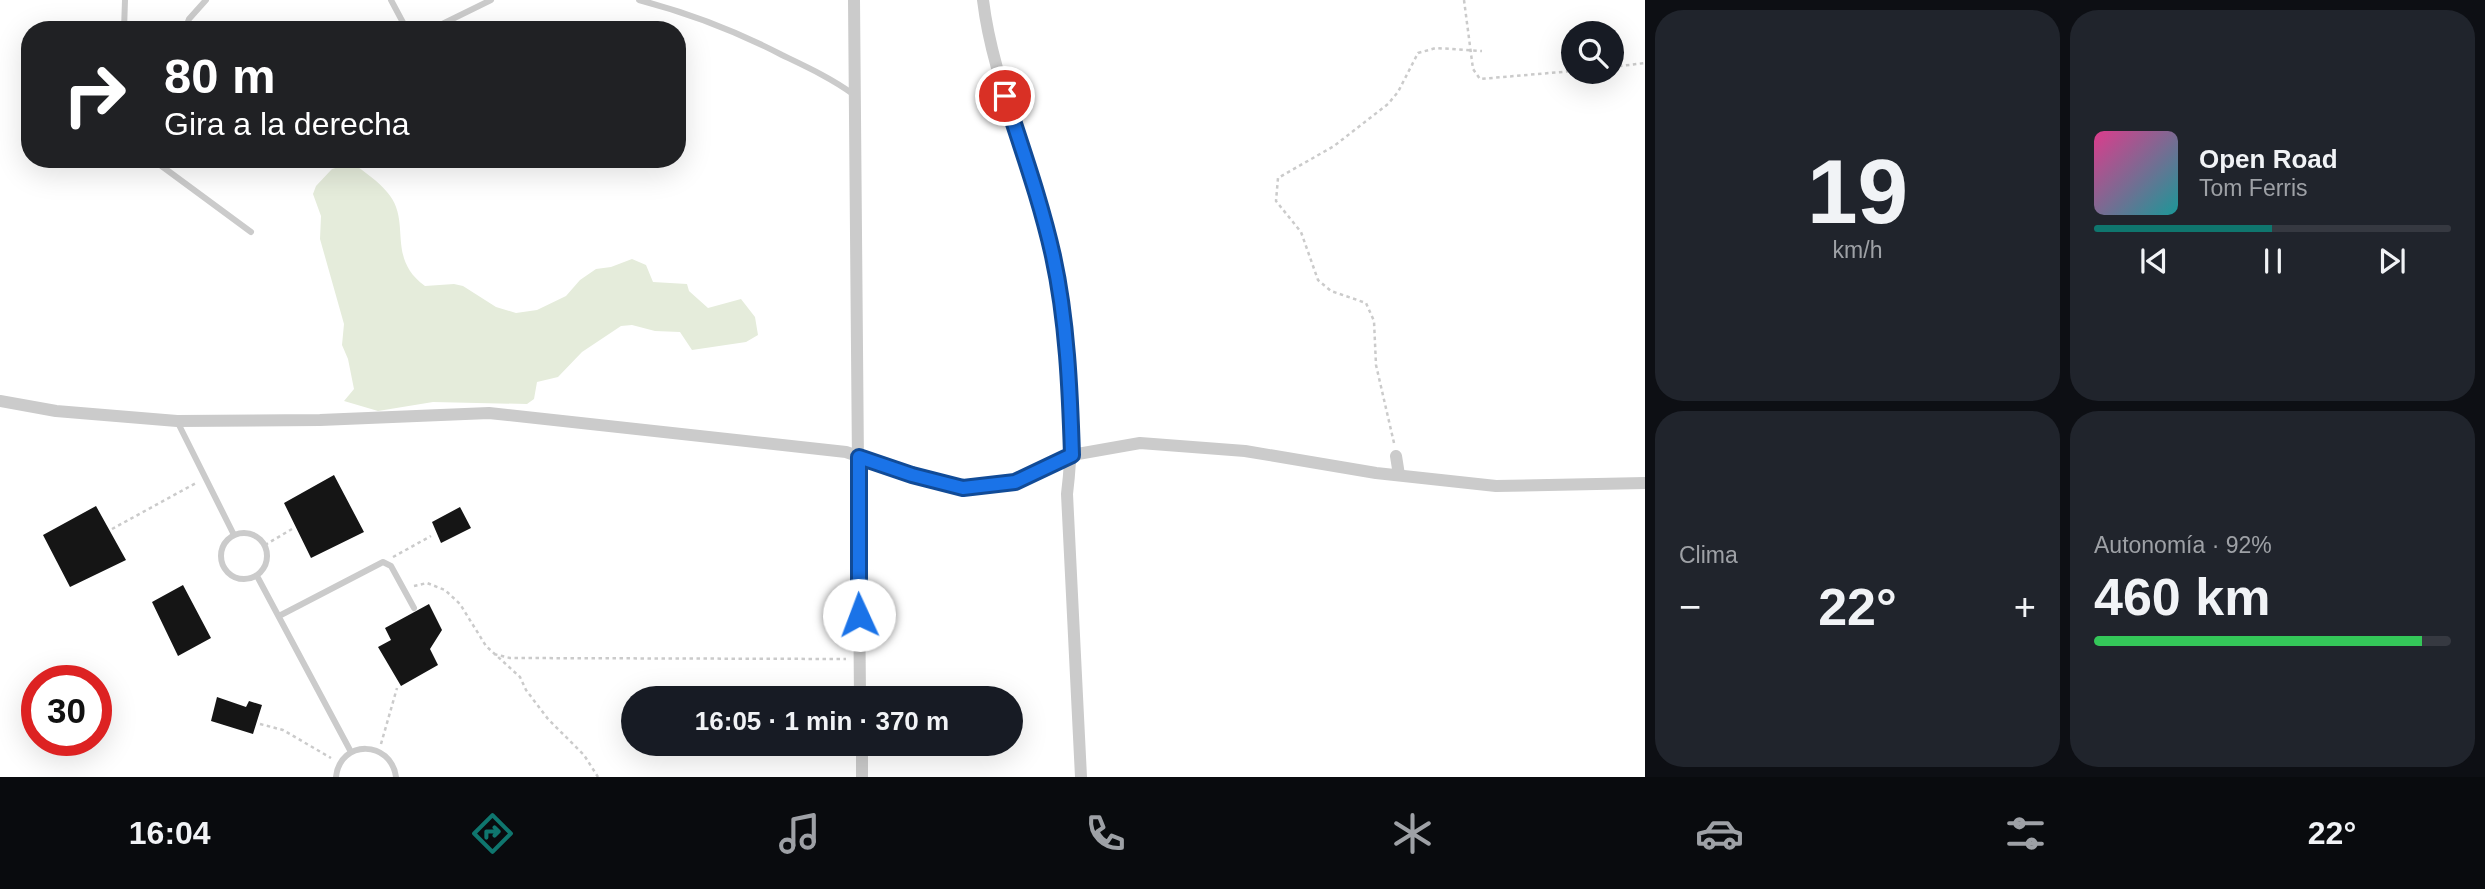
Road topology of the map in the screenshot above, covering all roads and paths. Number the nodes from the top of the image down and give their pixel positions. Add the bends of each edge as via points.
1 (126, 0) edge
2 (206, 0) edge
3 (391, 0) edge
4 (491, 0) edge
5 (639, 0) edge
6 (854, 0) edge
7 (983, 0) edge
8 (1464, 0) edge
9 (124, 21) edge
10 (188, 21) edge
11 (402, 21) edge
12 (448, 21) edge
13 (1470, 49) junction
14 (1482, 51) dead end
15 (1645, 62) edge
16 (1624, 65) edge
17 (1561, 72) edge
18 (853, 94) junction
19 (164, 168) edge
20 (250, 232) dead end
21 (0, 401) edge
22 (177, 421) junction
23 (1072, 455) junction
24 (1396, 456) joint
25 (859, 457) junction
26 (1399, 475) junction
27 (205, 478) junction
28 (1645, 483) edge
29 (112, 529) dead end
30 (292, 529) dead end
31 (234, 535) junction
32 (431, 536) dead end
33 (265, 545) junction
34 (383, 562) junction
35 (257, 576) junction
36 (404, 591) junction
37 (414, 608) dead end
38 (279, 616) junction
39 (494, 654) junction
40 (860, 658) junction
41 (860, 686) edge
42 (397, 688) dead end
43 (260, 724) dead end
44 (380, 751) junction
45 (351, 752) junction
46 (862, 756) edge
47 (340, 764) junction
48 (337, 777) edge
49 (396, 777) edge
50 (598, 777) edge
51 (862, 777) edge
52 (1081, 777) edge

1 - 9 lane
2 - 10 lane
3 - 11 lane
4 - 12 lane
5 - 18 lane via 755,41
6 - 18 street
7 - 23 street via 999,78 1054,258 1067,361
8 - 13 path
13 - 14 path
13 - 17 path via 1480,79
13 - 24 path via 1436,48 1418,53 1388,104 1334,146 1278,178 1275,187 1276,201 1301,232 1318,280 1331,291 1366,303 1374,321 1376,365
15 - 16 path
18 - 25 street
19 - 20 lane
21 - 22 street via 56,411
22 - 25 street via 489,413
22 - 27 lane
23 - 25 street via 1015,482 963,488
23 - 26 street via 1140,443 1163,444 1245,451
23 - 52 street via 1067,494
24 - 26 street
25 - 40 street
26 - 28 street via 1496,486
27 - 29 path
27 - 31 lane
30 - 33 path
31 - 33 lane via 254,535
31 - 35 lane via 223,546 224,568 243,580
32 - 34 path
33 - 35 lane via 268,558
34 - 36 lane via 391,566
34 - 38 lane
35 - 38 lane
36 - 37 lane
36 - 39 path via 427,583 445,590
38 - 45 lane
39 - 40 path via 510,658
39 - 50 path via 520,677 548,719 584,755
40 - 41 street
42 - 44 path
43 - 47 path via 283,730
44 - 45 lane via 363,748
44 - 49 lane via 392,763
45 - 47 lane
46 - 51 street
47 - 48 lane

